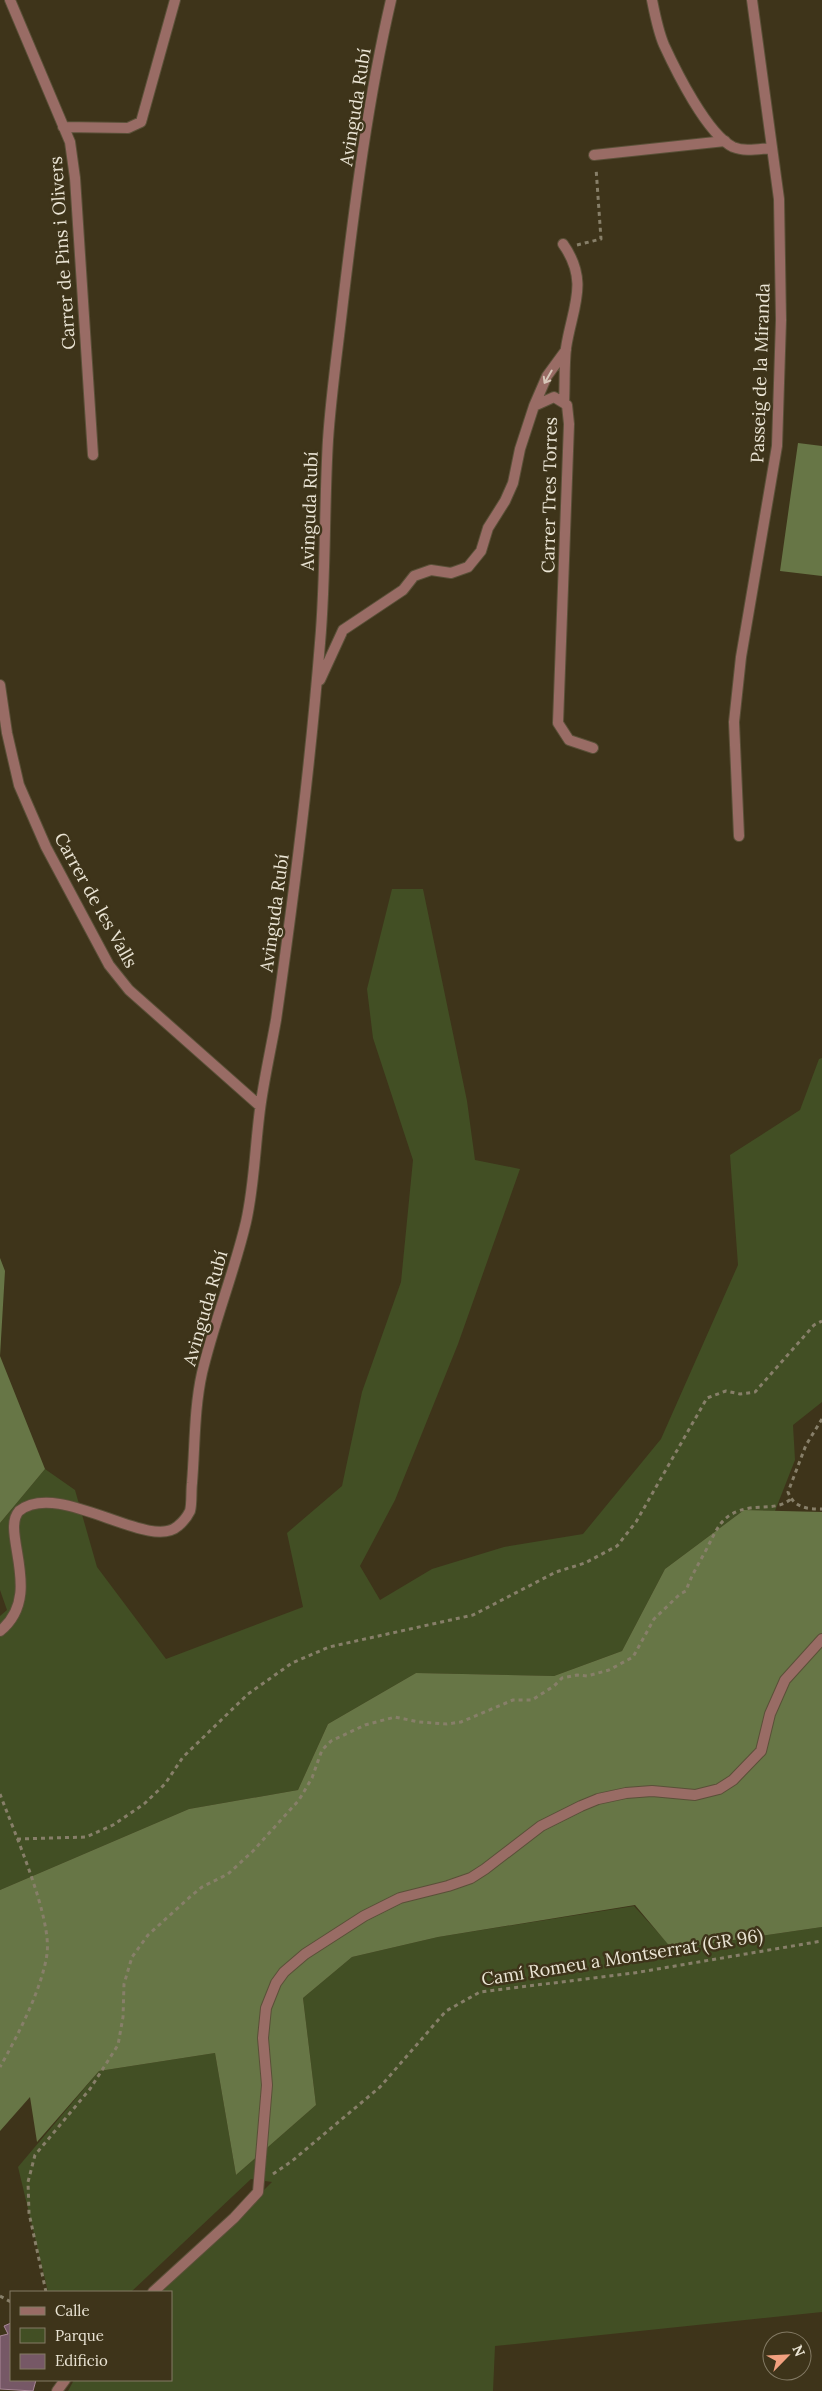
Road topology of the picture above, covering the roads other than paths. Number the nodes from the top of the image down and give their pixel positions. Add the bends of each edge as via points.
1 (10, 0) edge
2 (175, 0) edge
3 (391, 0) edge
4 (652, 0) edge
5 (752, 0) edge
6 (63, 127) junction
7 (725, 141) junction
8 (771, 148) junction
9 (594, 155) road end
10 (565, 247) road end
11 (566, 350) junction
12 (564, 403) junction
13 (534, 406) junction
14 (92, 455) dead end
15 (0, 685) edge
16 (316, 688) junction
17 (593, 748) dead end
18 (739, 836) dead end
19 (260, 1106) junction
20 (0, 1631) edge
21 (822, 1639) edge
22 (154, 2291) edge

1 - 6 street, Carrer de Pins i Olivers
2 - 6 street via 141,122 128,128
3 - 16 street, Avinguda Rubí via 380,46 351,236 328,435 321,639
4 - 7 street via 664,43 679,75 713,129
5 - 8 street, Passeig de la Miranda
6 - 14 street, Carrer de Pins i Olivers via 70,142 75,178
7 - 8 street via 739,149
7 - 9 street
8 - 18 street, Passeig de la Miranda via 779,200 780,236 777,446 741,657 735,712
10 - 11 street via 573,259 579,296
11 - 12 street
11 -> 13 street via 548,376
12 - 13 street, Carrer Tres Torres via 554,398
12 - 17 street, Carrer Tres Torres via 569,424 558,723 569,740
13 - 16 street, Carrer Tres Torres via 513,483 488,528 481,551 468,567 451,573 431,570 414,576 403,590 343,630
15 - 19 street, Carrer de les Valls via 19,784 46,847 109,965 129,990
16 - 19 street, Avinguda Rubí via 304,808 275,1023
19 - 20 street, Avinguda Rubí via 257,1162 246,1221 202,1372 190,1511 178,1527 167,1532 53,1502 30,1505 12,1520 20,1584 15,1613
21 - 22 street via 785,1680 770,1714 761,1751 733,1780 719,1789 695,1794 652,1790 626,1792 580,1806 541,1826 471,1878 400,1898 364,1916 305,1954 284,1972 266,2008 267,2085 258,2192

